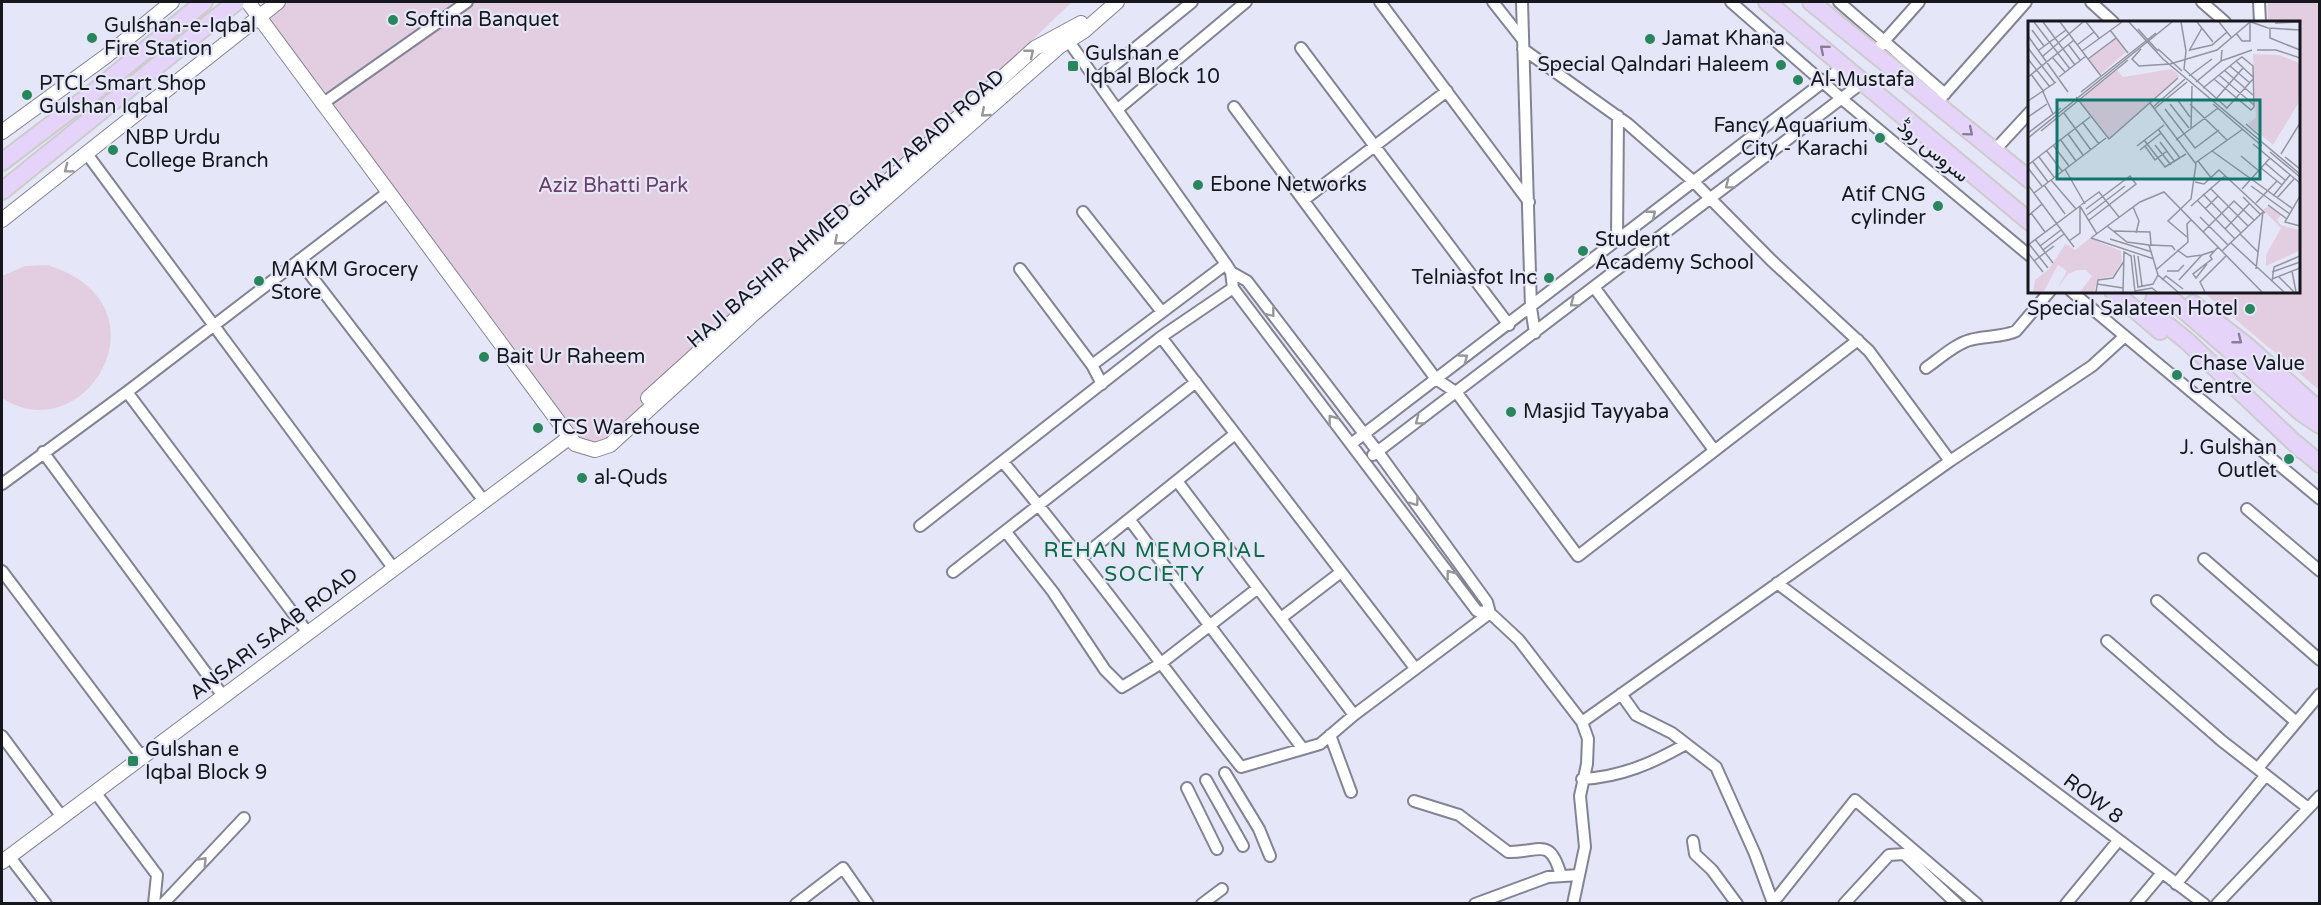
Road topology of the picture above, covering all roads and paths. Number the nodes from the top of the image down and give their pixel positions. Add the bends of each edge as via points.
1 (172, 2) edge
2 (204, 2) edge
3 (236, 2) edge
4 (248, 2) edge
5 (278, 2) edge
6 (467, 2) edge
7 (1105, 2) edge
8 (1117, 2) edge
9 (1192, 2) edge
10 (1246, 2) edge
11 (1380, 2) edge
12 (1493, 2) edge
13 (1522, 2) edge
14 (1731, 2) edge
15 (1767, 2) edge
16 (1811, 2) edge
17 (1839, 2) edge
18 (1919, 2) edge
19 (2026, 2) edge
20 (2091, 2) edge
21 (2202, 2) edge
22 (2259, 2) edge
23 (260, 16) junction
24 (2112, 21) edge
25 (2225, 21) edge
26 (2260, 21) edge
27 (1066, 38) junction
28 (1523, 44) junction
29 (1878, 47) junction
30 (1301, 48) dead end
31 (1844, 66) junction
32 (1096, 80) junction
33 (1863, 82) junction
34 (1824, 83) junction
35 (1447, 91) junction
36 (1842, 99) junction
37 (1941, 99) junction
38 (322, 104) junction
39 (1234, 107) dead end
40 (1118, 109) junction
41 (2028, 114) edge
42 (1618, 116) junction
43 (2, 132) edge
44 (1374, 146) junction
45 (1993, 152) junction
46 (87, 154) junction
47 (2, 162) edge
48 (2028, 178) edge
49 (1693, 182) junction
50 (2, 191) edge
51 (387, 193) junction
52 (1305, 199) junction
53 (1710, 199) junction
54 (1529, 202) junction
55 (1083, 212) dead end
56 (2, 220) edge
57 (2028, 220) edge
58 (1617, 241) junction
59 (2028, 254) edge
60 (299, 260) junction
61 (1228, 268) junction
62 (1020, 269) dead end
63 (1594, 287) junction
64 (1233, 288) junction
65 (2049, 292) edge
66 (2072, 292) edge
67 (2114, 292) edge
68 (2177, 292) edge
69 (1532, 308) junction
70 (1162, 312) junction
71 (214, 323) junction
72 (1509, 325) junction
73 (1535, 333) junction
74 (2125, 336) junction
75 (1161, 338) junction
76 (1858, 340) junction
77 (1092, 365) junction
78 (1926, 368) dead end
79 (1436, 379) junction
80 (1196, 382) junction
81 (1102, 384) junction
82 (128, 392) junction
83 (1457, 393) junction
84 (2319, 411) edge
85 (2319, 425) edge
86 (1235, 434) junction
87 (1364, 434) junction
88 (570, 437) junction
89 (1351, 444) junction
90 (1714, 450) junction
91 (2302, 450) junction
92 (43, 452) junction
93 (1378, 452) junction
94 (1950, 460) junction
95 (1366, 461) junction
96 (1003, 462) junction
97 (2319, 464) edge
98 (1177, 481) junction
99 (2, 484) edge
100 (2319, 499) edge
101 (484, 501) junction
102 (1039, 505) junction
103 (2247, 509) dead end
104 (1130, 519) junction
105 (920, 526) dead end
106 (1006, 532) junction
107 (1446, 546) junction
108 (1434, 553) junction
109 (1082, 557) junction
110 (2204, 559) dead end
111 (394, 569) junction
112 (2319, 571) edge
113 (2, 572) edge
114 (953, 572) dead end
115 (1341, 572) junction
116 (1777, 583) junction
117 (1258, 588) junction
118 (2157, 601) dead end
119 (1490, 614) junction
120 (1281, 618) junction
121 (1209, 626) junction
122 (308, 633) junction
123 (2107, 641) dead end
124 (2319, 660) edge
125 (1160, 664) junction
126 (1415, 668) junction
127 (1621, 694) junction
128 (2319, 694) edge
129 (223, 696) junction
130 (1354, 714) junction
131 (2295, 721) junction
132 (1582, 722) junction
133 (1330, 735) junction
134 (2, 736) edge
135 (1686, 744) junction
136 (1303, 749) junction
137 (142, 757) junction
138 (2262, 772) junction
139 (1225, 773) dead end
140 (1582, 779) junction
141 (1206, 780) dead end
142 (1187, 788) dead end
143 (95, 792) junction
144 (1351, 792) dead end
145 (2319, 796) edge
146 (1414, 801) dead end
147 (2308, 808) junction
148 (62, 817) junction
149 (244, 819) dead end
150 (1693, 841) dead end
151 (2118, 841) junction
152 (1243, 846) dead end
153 (1217, 849) dead end
154 (1270, 856) dead end
155 (5, 859) edge
156 (2162, 873) junction
157 (1579, 875) junction
158 (1561, 876) junction
159 (2176, 884) junction
160 (1222, 889) dead end
161 (46, 903) edge
162 (154, 903) edge
163 (163, 903) edge
164 (796, 903) edge
165 (868, 903) edge
166 (1202, 903) edge
167 (1475, 903) edge
168 (1573, 903) edge
169 (1737, 903) edge
170 (1773, 903) edge
171 (1844, 903) edge
172 (1957, 903) edge
173 (1977, 903) edge
174 (2066, 903) edge
175 (2136, 903) edge
176 (2204, 903) edge
177 (2217, 903) edge

1 - 43 street
2 - 47 main road
3 - 50 main road
4 - 23 street, HAJI BASHIR AHMED GHAZI ABADI ROAD
5 - 23 street
6 - 38 street
7 - 27 street, HAJI BASHIR AHMED GHAZI ABADI ROAD
8 - 27 street, HAJI BASHIR AHMED GHAZI ABADI ROAD
9 - 32 street
10 - 40 street
11 - 35 street
12 - 28 street
13 - 28 street
14 - 34 street, سروس روڈ
31 -> 15 main road
16 - 29 main road
17 - 29 street
18 - 29 street
19 - 37 street
20 - 24 street
21 - 25 street
22 - 26 street
23 - 38 street, HAJI BASHIR AHMED GHAZI ABADI ROAD
23 - 46 street
27 - 32 street
27 - 88 street, HAJI BASHIR AHMED GHAZI ABADI ROAD via 610,445 595,450 575,444
28 - 42 street
28 - 54 street
29 - 37 main road
30 - 44 street
31 - 33 main road
31 - 34 street
32 - 40 street
33 - 36 street
33 - 57 main road
34 - 36 street, سروس روڈ
34 - 49 street
35 - 44 street
35 - 54 street
36 -> 53 street
36 - 59 street, سروس روڈ
37 -> 45 main road
38 - 51 street, HAJI BASHIR AHMED GHAZI ABADI ROAD
39 - 52 street
40 - 61 street
41 - 45 street
42 - 49 street
42 - 58 street
44 - 52 street
44 - 72 street
45 - 48 main road
46 -> 56 street
46 - 71 street
49 - 53 street
58 -> 49 street
51 - 60 street
51 - 88 street, HAJI BASHIR AHMED GHAZI ABADI ROAD
52 - 79 street
53 - 63 street
53 - 76 street
54 - 69 street
55 - 70 street
58 - 69 street
60 - 71 street
60 - 101 street
61 - 64 street
61 - 70 street
61 -> 87 street via 1247,281
62 - 77 street
63 -> 73 street
63 - 90 street
64 - 75 street
89 -> 64 street
65 - 78 street via 2016,331 1971,340
66 - 74 street
67 - 91 main road
68 -> 84 main road via 2247,346
69 - 72 street
69 - 73 street
70 - 77 street
71 - 82 street
71 - 111 street
79 -> 72 street
73 - 83 street
74 - 94 street via 2092,366
74 - 100 street
75 - 80 street
75 - 81 street
76 - 90 street
76 - 94 street
77 - 81 street
79 - 83 street
79 - 87 street
80 - 86 street
80 - 102 street
81 - 96 street
82 - 92 street
82 - 122 street
83 - 90 street via 1578,556
83 -> 93 street
85 - 91 main road via 2170,298 2155,297 2152,308 2156,316 2187,340
86 - 98 street
86 - 115 street
87 - 89 street
87 - 93 street
88 - 101 street, ANSARI SAAB ROAD
89 - 95 street
91 - 97 main road
92 - 99 street
92 - 129 street
93 - 95 street
93 -> 107 street
94 - 116 street
95 - 108 street
96 - 102 street
96 - 105 street
98 - 104 street
98 - 117 street
101 - 111 street, ANSARI SAAB ROAD
102 - 106 street
102 - 109 street
103 - 112 street
104 - 109 street
104 - 121 street
106 - 114 street
106 - 125 street via 1053,592 1104,670 1122,687
107 - 108 street
107 - 119 street via 1487,602
119 -> 108 street via 1477,610
109 - 125 street
110 - 124 street
111 - 122 street, ANSARI SAAB ROAD
113 - 137 street
115 - 120 street
115 - 126 street
116 - 127 street
116 - 151 street, ROW 8
117 - 120 street
117 - 121 street
118 - 131 street
119 - 126 street
119 - 132 street via 1519,640
120 - 130 street
121 - 125 street
121 - 136 street
122 - 129 street, ANSARI SAAB ROAD
123 - 138 street
125 - 136 street via 1242,767
126 - 130 street
127 - 132 street
127 - 135 street via 1636,715
128 - 131 street
129 - 137 street, ANSARI SAAB ROAD
130 - 133 street
131 - 138 street
132 - 140 street via 1588,739
133 - 136 street via 1320,744
133 - 144 street
134 - 148 street
135 - 140 street via 1630,772
135 - 170 street via 1716,767
137 - 143 street, ANSARI SAAB ROAD
138 - 147 street
138 - 159 street
139 - 154 street via 1259,829
140 - 157 street via 1585,847
141 - 152 street
142 - 153 street
143 - 148 street, ANSARI SAAB ROAD
143 - 162 street via 157,875
145 - 147 street
146 - 158 street via 1460,815 1508,852 1548,851 1556,856
147 - 177 street
148 - 155 street, ANSARI SAAB ROAD
163 -> 149 street
150 - 169 street via 1695,854
151 - 156 street, ROW 8
151 - 174 street
155 - 161 street
156 - 159 street, ROW 8
156 - 175 street
157 - 158 street
157 - 168 street
158 - 167 street
159 - 176 street, ROW 8
160 - 166 street
164 - 165 street via 843,868
170 - 173 street via 1855,800
171 - 172 street via 1889,855 1899,853

